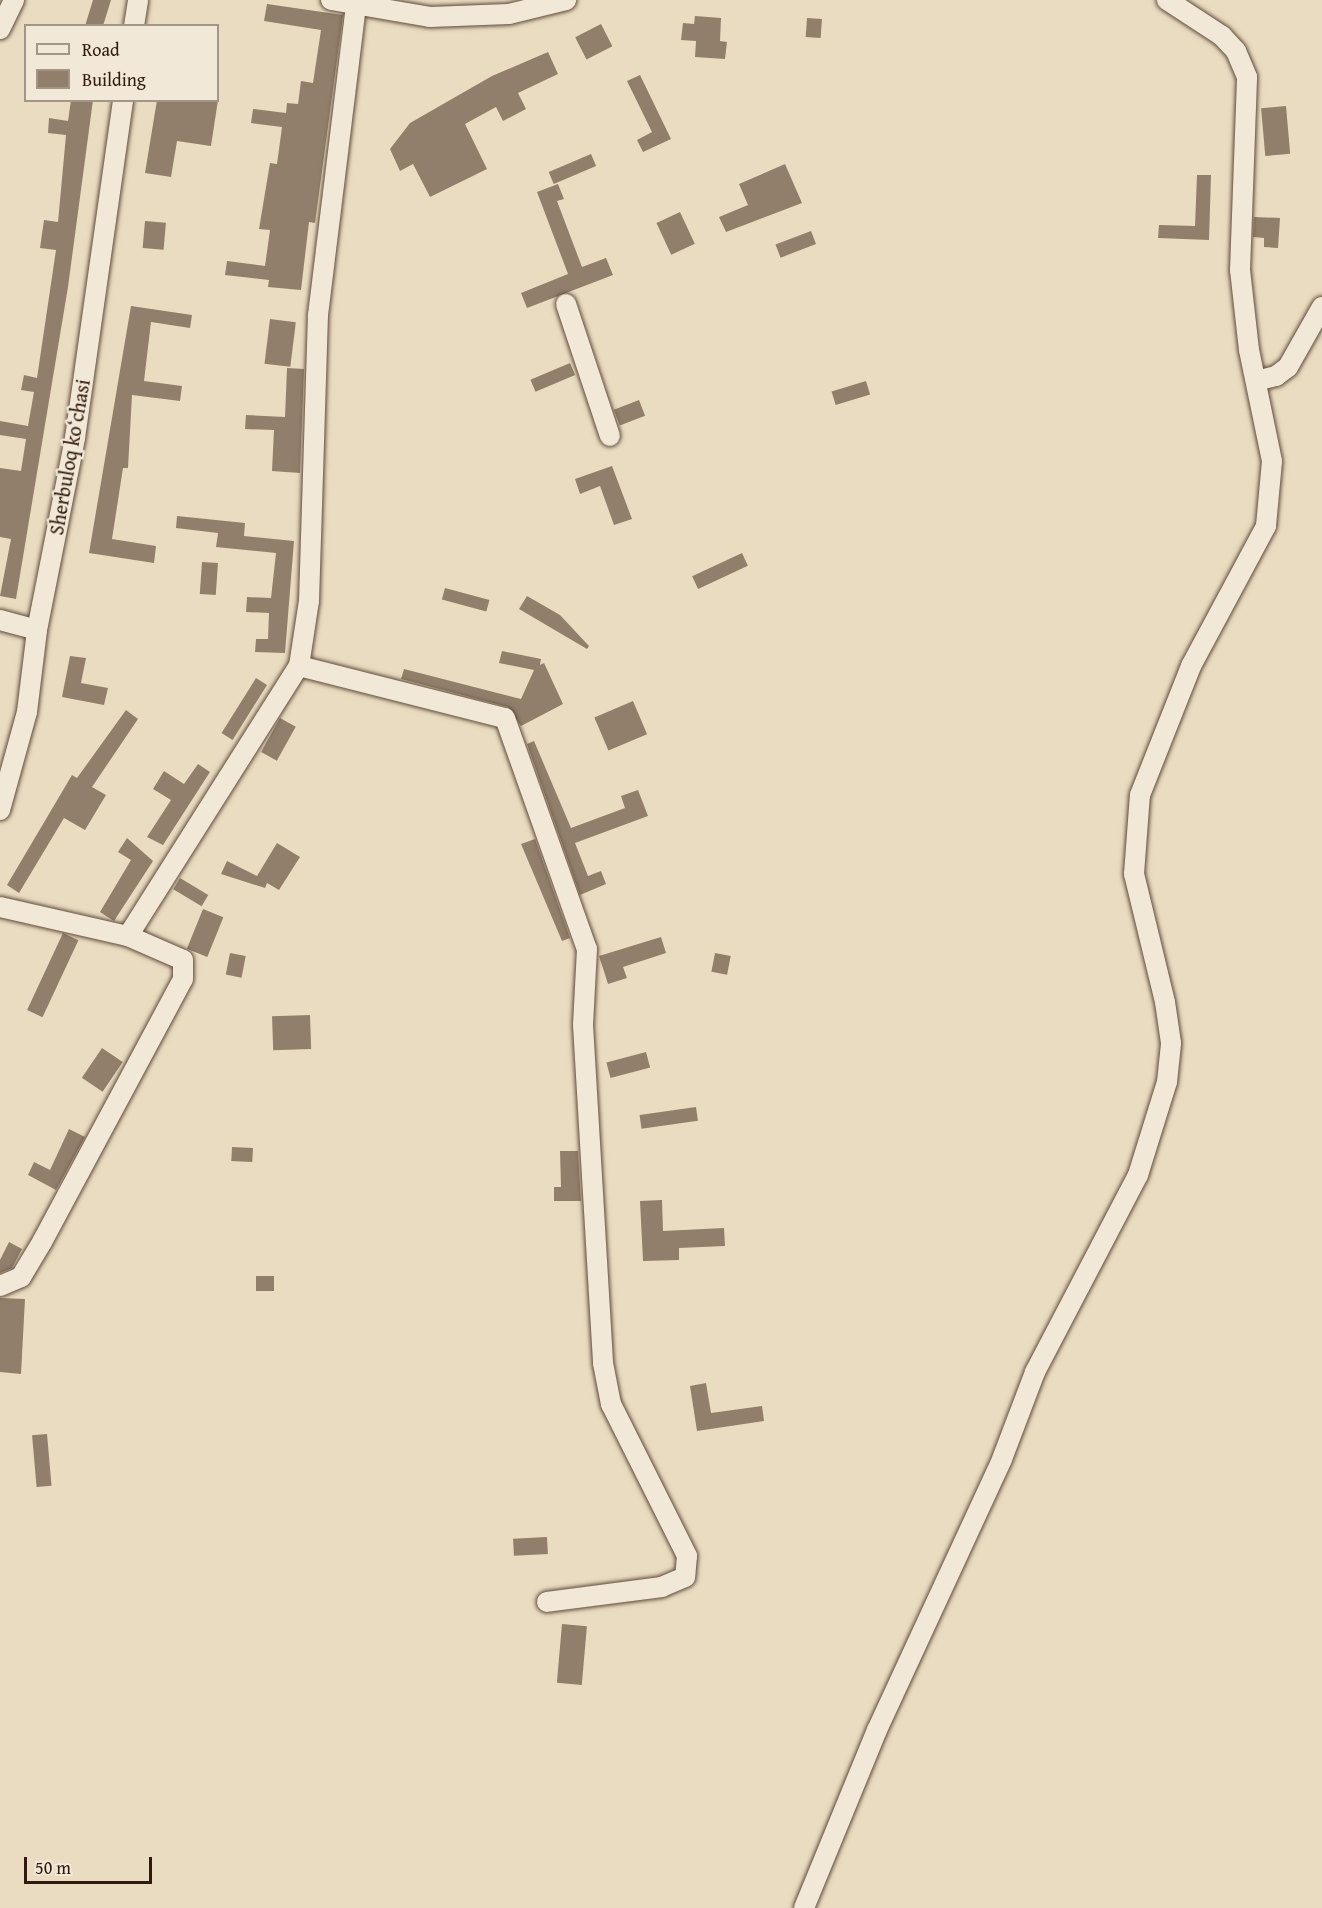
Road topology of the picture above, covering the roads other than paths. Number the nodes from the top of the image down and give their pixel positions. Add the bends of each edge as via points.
1 (14, 0) edge
2 (331, 0) edge
3 (566, 0) edge
4 (1167, 0) edge
5 (134, 2) edge
6 (356, 4) junction
7 (431, 9) edge
8 (134, 24) edge
9 (0, 29) edge
10 (123, 102) edge
11 (566, 304) dead end
12 (1322, 307) edge
13 (1256, 381) junction
14 (610, 436) dead end
15 (0, 620) edge
16 (37, 630) junction
17 (299, 666) junction
18 (0, 810) edge
19 (0, 907) edge
20 (128, 936) junction
21 (0, 1286) edge
22 (547, 1602) dead end
23 (804, 1908) edge

1 - 9 street
2 - 6 street
3 - 7 street via 509,14
4 - 13 street via 1222,36 1236,51 1247,77 1240,270
5 - 8 street
6 - 7 street
6 - 17 street via 318,315 309,601
10 - 16 street, Sherbuloq koʻchasi via 75,438
11 - 14 street
12 - 13 street via 1288,367 1276,376
13 - 23 street via 1272,460 1266,525 1186,677 1149,765 1137,821 1137,900 1162,984 1171,1043 1167,1082 1149,1148 1035,1372 1002,1459 877,1730
15 - 16 street
16 - 18 street, Sherbuloq koʻchasi via 27,712
17 - 20 street
17 - 22 street via 505,718 587,949 583,1025 603,1363 611,1404 687,1556 685,1576 662,1587
19 - 20 street
20 - 21 street via 183,960 183,979 37,1251 21,1277

